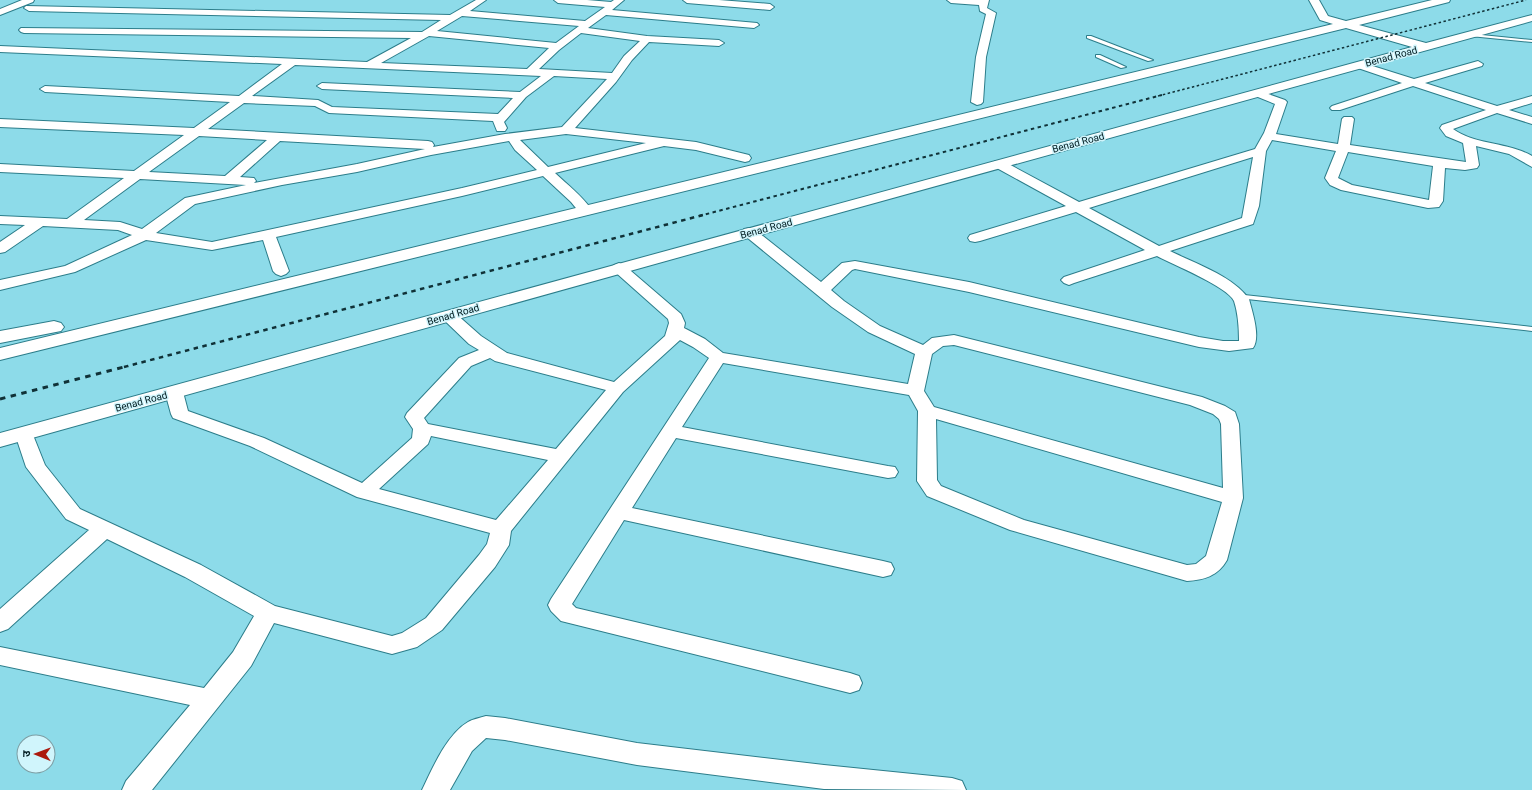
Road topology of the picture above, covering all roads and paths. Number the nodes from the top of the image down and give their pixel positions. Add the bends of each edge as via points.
1 (101, 0) edge
2 (482, 0) edge
3 (558, 0) edge
4 (687, 0) edge
5 (951, 0) edge
6 (1314, 0) edge
7 (1395, 0) edge
8 (1445, 0) edge
9 (984, 1) edge
10 (266, 3) dead end
11 (616, 3) edge
12 (29, 4) edge
13 (770, 7) dead end
14 (64, 10) junction
15 (81, 11) junction
16 (0, 12) edge
17 (603, 12) junction
18 (250, 13) junction
19 (457, 16) junction
20 (1324, 18) junction
21 (1532, 18) edge
22 (1347, 24) junction
23 (754, 25) dead end
24 (583, 27) junction
25 (221, 33) junction
26 (425, 34) junction
27 (1472, 35) junction
28 (1089, 37) dead end
29 (647, 39) junction
30 (208, 42) dead end
31 (1532, 42) edge
32 (719, 43) dead end
33 (558, 46) junction
34 (1425, 47) junction
35 (0, 49) edge
36 (195, 50) dead end
37 (1098, 56) dead end
38 (182, 58) junction
39 (1150, 60) junction
40 (291, 63) junction
41 (1478, 64) dead end
42 (1359, 65) junction
43 (367, 66) junction
44 (1123, 67) junction
45 (529, 73) junction
46 (551, 74) junction
47 (615, 76) junction
48 (1414, 83) junction
49 (322, 86) dead end
50 (45, 89) dead end
51 (1257, 93) junction
52 (522, 95) junction
53 (242, 99) junction
54 (1532, 99) edge
55 (977, 102) junction
56 (1336, 108) dead end
57 (1497, 110) junction
58 (502, 118) junction
59 (1348, 119) dead end
60 (1532, 121) edge
61 (0, 123) edge
62 (566, 130) junction
63 (199, 132) junction
64 (1268, 136) junction
65 (277, 137) junction
66 (509, 137) junction
67 (1469, 141) junction
68 (667, 142) junction
69 (459, 146) junction
70 (1344, 147) junction
71 (1260, 152) junction
72 (745, 158) junction
73 (1532, 163) edge
74 (999, 164) junction
75 (1444, 164) junction
76 (0, 168) edge
77 (545, 171) junction
78 (137, 175) junction
79 (227, 180) junction
80 (282, 181) junction
81 (581, 205) junction
82 (1077, 206) junction
83 (0, 220) edge
84 (40, 222) junction
85 (71, 223) junction
86 (749, 232) junction
87 (144, 235) junction
88 (268, 235) junction
89 (975, 238) dead end
90 (0, 249) edge
91 (1158, 250) junction
92 (619, 268) junction
93 (281, 271) junction
94 (1069, 280) dead end
95 (0, 285) edge
96 (822, 290) junction
97 (1238, 296) junction
98 (449, 316) junction
99 (1532, 329) edge
100 (676, 331) junction
101 (0, 337) edge
102 (492, 351) junction
103 (924, 352) junction
104 (0, 354) edge
105 (718, 357) junction
106 (617, 388) junction
107 (915, 391) junction
108 (174, 392) junction
109 (927, 411) junction
110 (422, 429) junction
111 (670, 431) junction
112 (24, 434) junction
113 (0, 440) edge
114 (561, 456) junction
115 (888, 472) dead end
116 (364, 492) junction
117 (1233, 498) junction
118 (619, 512) junction
119 (104, 529) junction
120 (501, 530) junction
121 (883, 569) dead end
122 (268, 613) junction
123 (0, 623) edge
124 (0, 656) edge
125 (850, 683) dead end
126 (209, 698) junction
127 (136, 790) edge
128 (436, 790) edge
129 (952, 790) edge

1 - 15 street
2 - 19 street
3 - 11 street
4 - 13 street
5 - 9 street
6 - 20 street
7 - 20 street
8 - 22 street
9 - 55 street via 983,9 991,13 985,38
10 - 18 street
11 - 17 street
12 - 14 street
12 - 16 street
14 - 15 street
14 - 25 street via 21,32
15 - 18 street
17 - 23 street
17 - 24 street
18 - 19 street
18 - 25 street
19 - 24 street
19 - 26 street
20 - 22 street
20 - 39 street
21 - 27 street, Benad Road
22 - 34 street
22 - 81 street via 1034,102
24 - 29 street
24 - 33 street
25 - 26 street
25 - 30 street
26 - 33 street
26 - 43 street
27 - 31 lane
27 - 34 street, Benad Road
28 - 39 lane
29 - 32 street
29 - 47 street
33 - 45 street
34 - 42 street, Benad Road
35 - 38 street
36 - 38 street
37 - 44 lane
38 - 40 street
39 - 44 street
40 - 43 street
40 - 53 street
41 - 48 street
42 - 48 street
42 - 51 street, Benad Road
43 - 45 street
44 - 55 street
45 - 46 street
46 - 47 street
46 - 52 street
47 - 62 street
48 - 56 street
48 - 57 street
49 - 52 street
50 - 53 street
51 - 64 street via 1281,102
51 - 74 street, Benad Road
52 - 58 street
53 - 58 street via 318,103 329,110
53 - 63 street
54 - 57 street
55 - 72 street
57 - 60 street
57 - 67 street via 1446,128 1450,133
58 - 66 street via 498,122
59 - 70 street
61 - 63 street
62 - 66 street
62 - 68 street
63 - 65 street
63 - 78 street
64 - 70 street
64 - 71 street
65 - 69 street
65 - 79 street
66 - 69 street
66 - 77 street
67 - 73 street via 1518,153 1526,156
67 - 75 street via 1473,165
68 - 72 street
68 - 77 street
69 - 80 street
70 - 75 street
70 - 75 street via 1331,178 1334,182 1351,189 1428,204 1434,204 1436,201 1438,166
71 - 82 street
71 - 91 street via 1248,221
72 - 81 street
74 - 82 street
74 - 86 street, Benad Road
76 - 78 street
77 - 81 street
77 - 88 street
78 - 79 street
78 - 85 street
79 - 80 street
80 - 87 street via 190,201
81 - 93 street
81 - 104 street
82 - 89 street
82 - 91 street
83 - 84 street
84 - 85 street
84 - 90 street
85 - 87 street via 120,226
86 - 92 street, Benad Road
86 - 96 street
87 - 88 street via 212,246
87 - 95 street via 70,269
88 - 93 street
91 - 94 street
91 - 97 street via 1224,284
92 - 98 street, Benad Road
92 - 100 street via 675,317
93 - 101 street via 69,324
96 - 97 street via 847,266 866,266 968,287 1224,347 1247,344 1245,311
96 - 103 street via 874,329
97 - 99 lane
98 - 102 street via 475,340
98 - 108 street, Benad Road
100 - 105 street
100 - 106 street via 673,338
102 - 106 street via 501,357
102 - 110 street via 465,362 414,417
103 - 107 street
103 - 117 street via 938,342 954,340 1196,401 1219,410 1228,416 1230,424
105 - 107 street
105 - 111 street
106 - 114 street
107 - 109 street
108 - 112 street, Benad Road
108 - 116 street via 180,414 257,442
109 - 117 street
109 - 117 street via 927,481 934,491 1017,525 1187,573 1201,572 1216,560
110 - 114 street
110 - 116 street via 421,440
111 - 115 street
111 - 118 street
112 - 113 street, Benad Road
112 - 119 street via 36,467 73,514
114 - 120 street
116 - 120 street
118 - 121 street
118 - 125 street via 559,605 569,615
119 - 122 street via 193,571
119 - 123 street
120 - 122 street via 498,545 487,561 434,624 409,641 392,645
122 - 126 street via 242,658
124 - 126 street
126 - 127 street
128 - 129 street via 463,742 472,733 486,727 637,754

